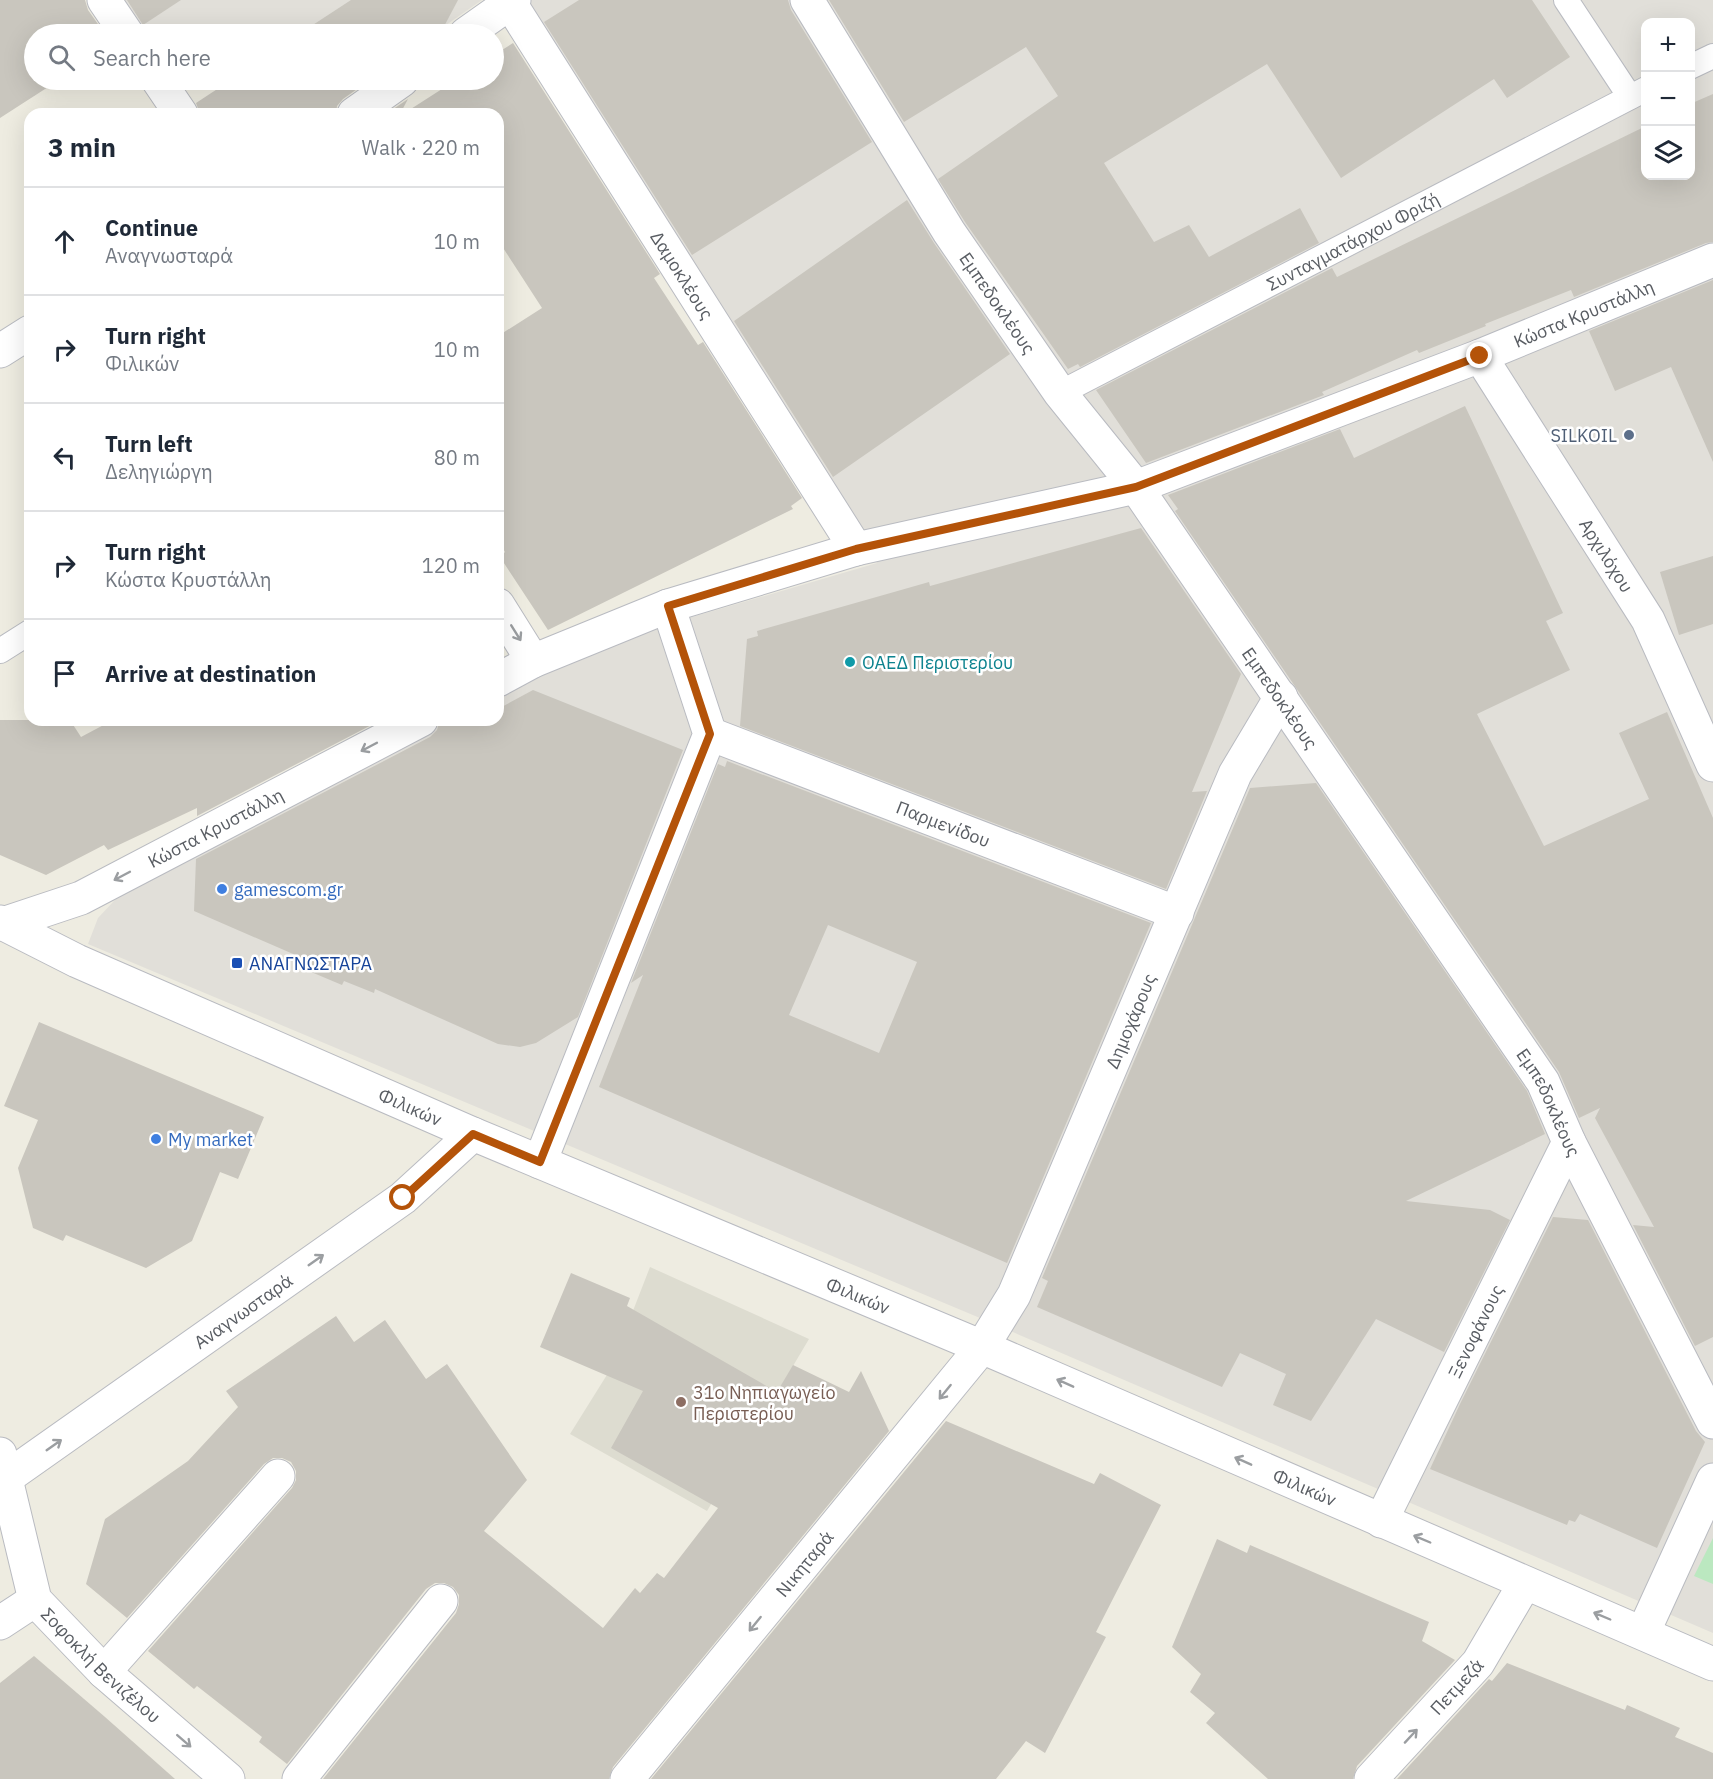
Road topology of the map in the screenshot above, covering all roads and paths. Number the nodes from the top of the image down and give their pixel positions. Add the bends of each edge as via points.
1 (104, 0) edge
2 (807, 0) edge
3 (1566, 0) edge
4 (512, 1) edge
5 (120, 24) edge
6 (480, 24) edge
7 (1713, 56) edge
8 (1695, 65) edge
9 (165, 90) edge
10 (388, 90) edge
11 (1638, 93) edge
12 (177, 108) edge
13 (362, 108) edge
14 (1713, 260) edge
15 (24, 336) edge
16 (0, 351) edge
17 (1480, 356) junction
18 (1060, 393) junction
19 (1136, 487) junction
20 (856, 549) junction
21 (668, 606) junction
22 (504, 615) edge
23 (24, 636) edge
24 (0, 651) edge
25 (533, 661) junction
26 (504, 677) edge
27 (1281, 697) junction
28 (410, 726) edge
29 (710, 734) junction
30 (1713, 765) edge
31 (1177, 913) junction
32 (1, 923) edge
33 (473, 1134) junction
34 (1569, 1142) junction
35 (540, 1162) junction
36 (982, 1347) junction
37 (1713, 1422) edge
38 (3, 1466) edge
39 (278, 1476) dead end
40 (1713, 1480) edge
41 (1381, 1521) junction
42 (1525, 1583) junction
43 (35, 1600) junction
44 (441, 1601) dead end
45 (0, 1623) edge
46 (1643, 1633) junction
47 (1713, 1664) edge
48 (104, 1672) junction
49 (228, 1779) edge
50 (299, 1779) edge
51 (627, 1779) edge
52 (1371, 1779) edge

1 - 5 street
2 - 18 street, Εμπεδοκλέους via 949,232
3 - 11 lane
4 - 6 street
4 - 20 street, Δαμοκλέους
7 - 8 lane
9 - 12 street
10 - 13 street
11 - 18 lane, Συνταγματάρχου Φριζή
14 - 17 street, Κώστα Κρυστάλλη
15 - 16 street
17 - 19 street, Κώστα Κρυστάλλη
17 - 30 street, Αρχιλόχου via 1648,620
18 - 19 street, Εμπεδοκλέους
19 - 20 street, Κώστα Κρυστάλλη
19 - 27 street, Εμπεδοκλέους
20 - 21 street, Κώστα Κρυστάλλη
21 - 25 street, Κώστα Κρυστάλλη
21 - 29 street
22 -> 25 street
23 - 24 lane
25 - 26 street, Κώστα Κρυστάλλη
27 - 31 street, Δημοχάρους via 1235,774
27 - 34 street, Εμπεδοκλέους via 1544,1082
28 -> 32 street, Κώστα Κρυστάλλη via 81,898
29 - 31 street, Παρμενίδου
29 - 35 street
31 - 36 street, Δημοχάρους via 1014,1295
32 - 33 street, Φιλικών via 88,966
33 - 35 street, Φιλικών
38 -> 33 street, Αναγνωσταρά via 403,1198
34 - 37 street, Εμπεδοκλέους
34 - 41 street, Ξενοφάνους
35 - 36 street, Φιλικών
41 -> 36 street, Φιλικών
36 -> 51 street, Νικηταρά
38 - 43 street, Σοφοκλή Βενιζέλου
39 - 48 street
40 - 46 street
42 -> 41 street, Φιλικών
46 -> 42 street, Φιλικών
52 -> 42 street, Πετμεζά via 1478,1663
43 - 45 street
43 - 48 street, Σοφοκλή Βενιζέλου
44 - 50 street
46 - 47 street, Φιλικών
48 -> 49 street, Σοφοκλή Βενιζέλου

